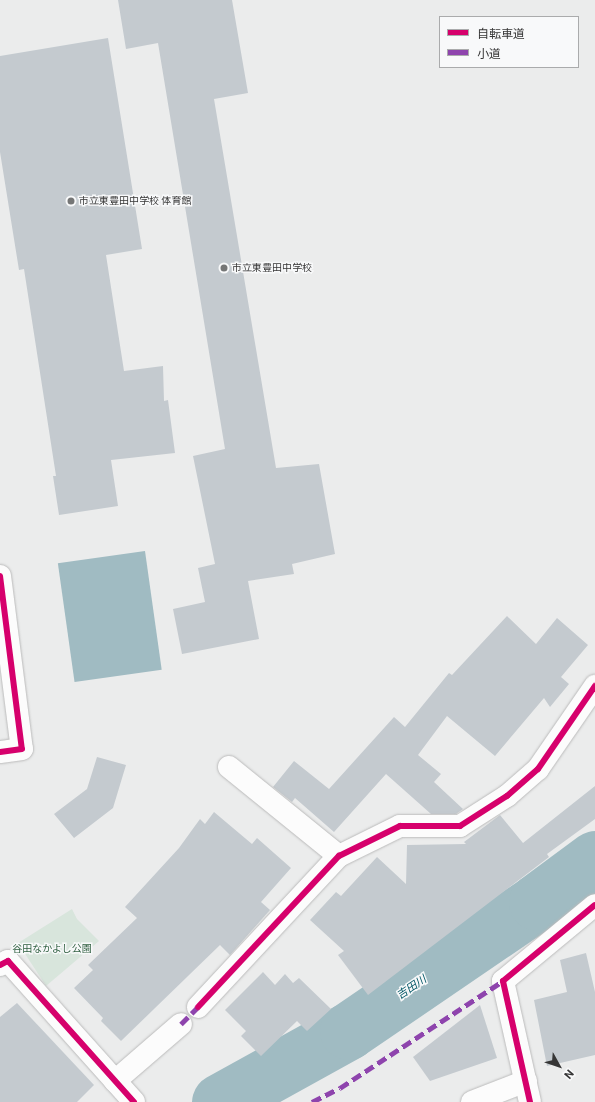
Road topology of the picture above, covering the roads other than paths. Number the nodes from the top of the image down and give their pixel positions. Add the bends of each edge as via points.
1 (0, 576) edge
2 (595, 686) edge
3 (0, 752) edge
4 (229, 767) dead end
5 (339, 856) junction
6 (595, 905) edge
7 (0, 965) edge
8 (198, 1007) dead end
9 (181, 1024) dead end
10 (115, 1081) junction
11 (526, 1081) junction
12 (134, 1102) edge
13 (472, 1102) edge
14 (530, 1102) edge

1 - 3 street via 22,749
2 - 5 street via 538,769 507,796 460,826 400,826
4 - 5 street
5 - 8 street
6 - 11 street via 503,981
7 - 10 street via 8,961
9 - 10 street
10 - 12 street
11 - 13 street
11 - 14 street

